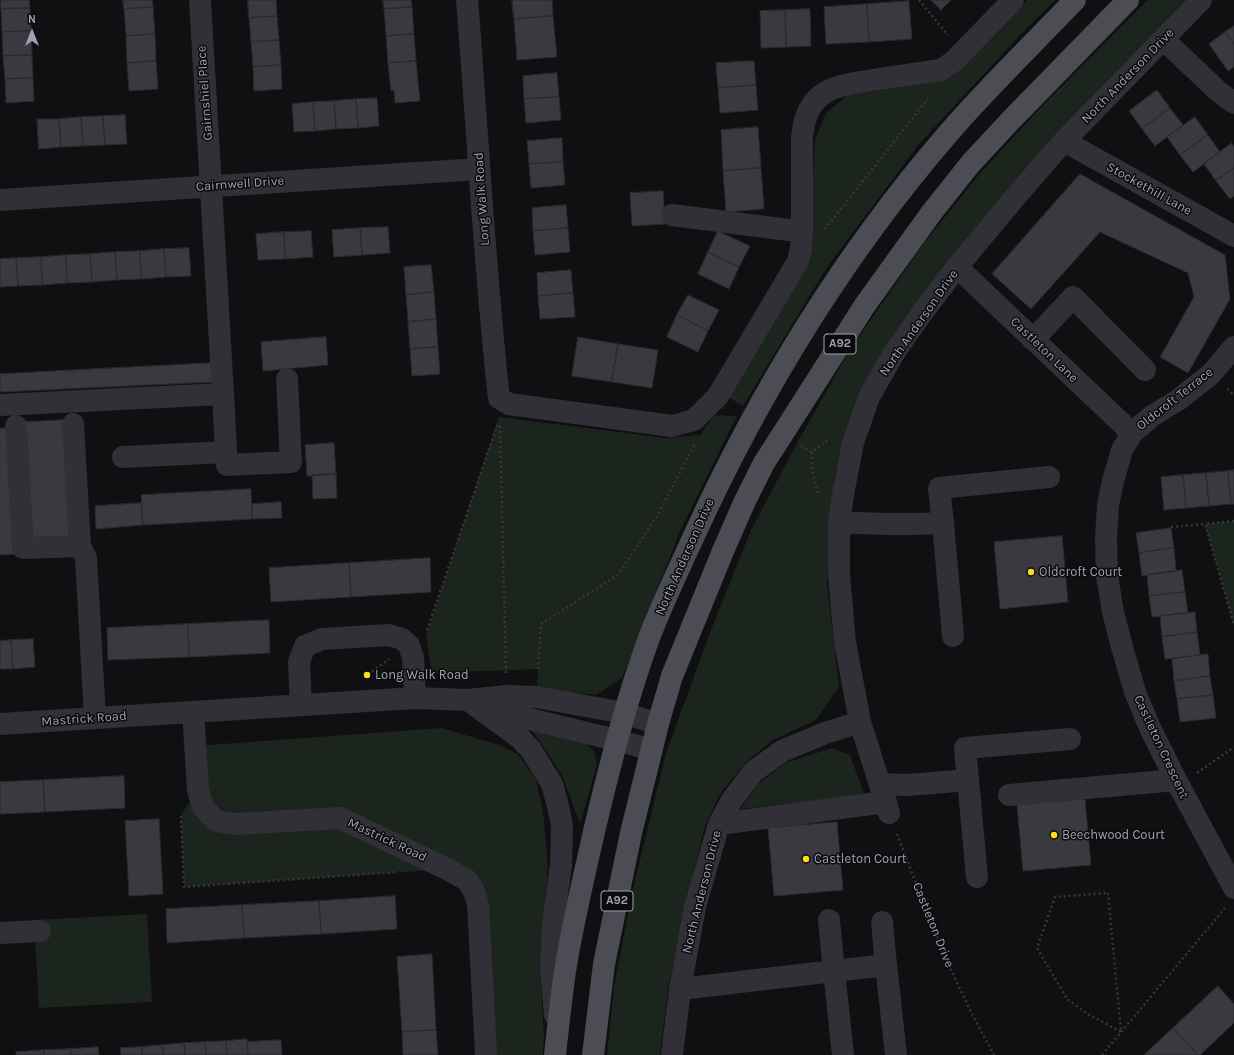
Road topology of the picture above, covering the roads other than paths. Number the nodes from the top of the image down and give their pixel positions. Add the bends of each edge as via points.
1 (200, 0) edge
2 (467, 0) edge
3 (1013, 0) edge
4 (1075, 0) edge
5 (1128, 0) edge
6 (1201, 0) edge
7 (1163, 39) junction
8 (1234, 103) edge
9 (1064, 141) junction
10 (479, 169) junction
11 (211, 186) junction
12 (0, 200) edge
13 (672, 215) dead end
14 (802, 230) junction
15 (1234, 236) edge
16 (957, 267) junction
17 (1033, 340) junction
18 (1234, 347) edge
19 (1145, 370) dead end
20 (287, 379) dead end
21 (223, 394) junction
22 (0, 405) edge
23 (73, 424) dead end
24 (16, 426) dead end
25 (1132, 433) junction
26 (226, 452) junction
27 (123, 457) dead end
28 (1049, 477) dead end
29 (840, 522) junction
30 (943, 523) junction
31 (80, 546) junction
32 (953, 636) dead end
33 (415, 698) junction
34 (468, 700) junction
35 (301, 705) junction
36 (193, 712) junction
37 (624, 713) junction
38 (95, 718) junction
39 (860, 722) junction
40 (0, 724) edge
41 (658, 724) junction
42 (1070, 739) dead end
43 (617, 740) junction
44 (652, 750) junction
45 (968, 780) junction
46 (1177, 783) junction
47 (1009, 795) dead end
48 (885, 800) junction
49 (719, 824) junction
50 (977, 877) dead end
51 (1231, 896) edge
52 (829, 920) dead end
53 (882, 922) dead end
54 (40, 931) dead end
55 (0, 933) edge
56 (886, 965) junction
57 (834, 971) junction
58 (680, 989) junction
59 (556, 1047) edge
60 (486, 1055) edge
61 (593, 1055) edge
62 (672, 1055) edge
63 (843, 1055) edge
64 (896, 1055) edge

1 - 11 street, Gairnshiel Place
2 - 10 street, Long Walk Road
3 - 14 street via 941,70 835,87 813,103 803,123
4 - 37 main road, North Anderson Drive / A92 via 988,89 901,191 864,240 791,350 712,495 649,637
5 - 41 main road, A92 via 972,163 895,262 836,349 764,463 744,503 672,676
6 - 7 street, North Anderson Drive
7 - 8 street
7 - 9 street, North Anderson Drive
9 - 15 street, Stockethill Lane
9 - 16 street, North Anderson Drive
10 - 11 street, Cairnwell Drive
10 - 14 street, Long Walk Road via 499,398 509,404 672,426 694,420 718,396 798,260
11 - 12 street, Cairnwell Drive
11 - 21 street, Gairnshiel Place
13 - 14 street
16 - 17 street, Castleton Lane
16 - 29 street, North Anderson Drive via 894,353 869,397 853,443
17 - 19 street via 1073,297
17 - 25 street, Castleton Lane
18 - 25 street, Oldcroft Terrace via 1211,374
20 - 26 street via 291,462 227,465
21 - 22 street
21 - 26 street, Gairnshiel Place
23 - 31 street
24 - 31 street via 23,548
25 - 46 street, Castleton Crescent via 1122,450 1110,493 1106,537 1107,576 1113,612 1136,692 1150,728
26 - 27 street
28 - 30 street via 939,488
29 - 30 street via 910,525
29 - 39 street, North Anderson Drive via 839,575 845,642
30 - 32 street
31 - 38 street via 86,558
33 - 34 street, Mastrick Road
33 - 35 street, Mastrick Road
33 - 35 street via 413,658 409,645 402,638 389,635 322,639 305,646 300,662
34 - 37 street, Mastrick Road via 507,696 536,697
34 - 43 street, Mastrick Road via 504,712
34 - 59 street via 520,738 531,750 552,784 558,806 562,825 561,865 553,924 551,970
35 - 36 street, Mastrick Road
36 - 38 street, Mastrick Road
36 - 60 street, Mastrick Road via 198,790 203,807 216,820 235,824 340,818 467,880 478,906
37 - 41 street, Mastrick Road
37 - 43 main road, North Anderson Drive / A92
38 - 40 street, Mastrick Road
39 - 48 street
39 - 49 street, North Anderson Drive via 782,751 753,772 732,800
41 - 44 main road, A92
42 - 45 street via 965,748
43 - 44 street, Mastrick Road
43 - 59 main road, North Anderson Drive / A92 via 578,902 565,973
44 - 61 main road, A92 via 631,833 604,964
45 - 48 street via 908,785
45 - 50 street
46 - 47 street
46 - 51 street, Castleton Crescent
48 - 49 street
49 - 58 street, North Anderson Drive via 696,907
52 - 57 street
53 - 56 street
54 - 55 street
56 - 57 street
56 - 64 street
57 - 58 street
57 - 63 street
58 - 62 street, North Anderson Drive

